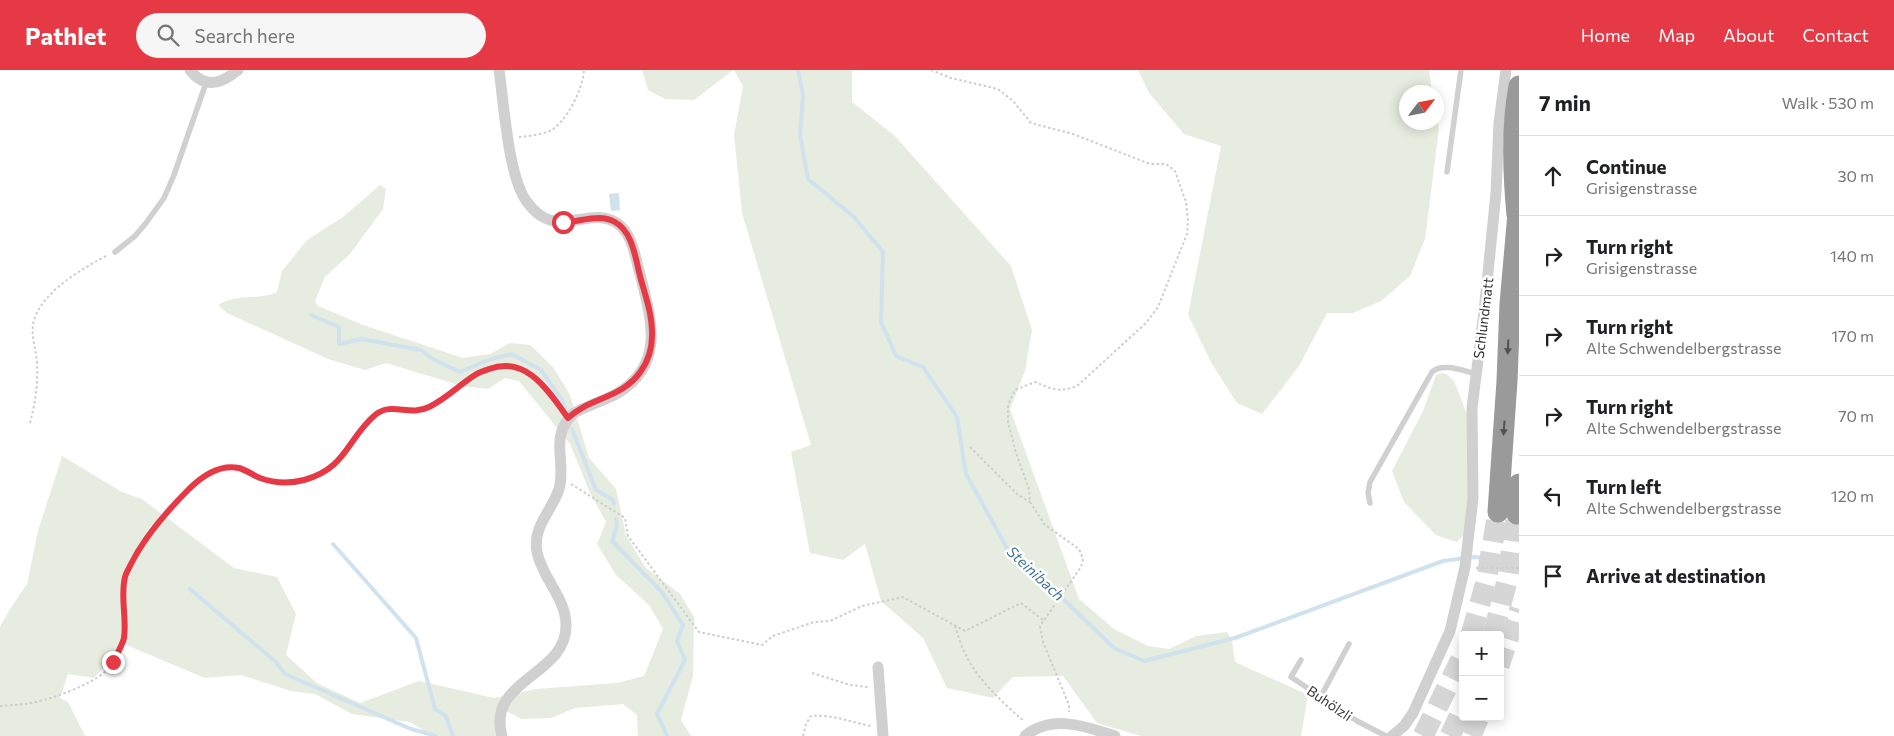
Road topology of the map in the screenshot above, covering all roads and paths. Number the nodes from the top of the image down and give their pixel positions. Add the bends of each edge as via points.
1 (190, 70) edge
2 (238, 70) edge
3 (499, 70) edge
4 (584, 70) edge
5 (931, 70) edge
6 (1461, 70) edge
7 (1506, 70) edge
8 (206, 83) junction
9 (1519, 86) edge
10 (509, 137) junction
11 (1447, 172) dead end
12 (1518, 208) edge
13 (114, 252) joint
14 (1476, 374) junction
15 (568, 418) junction
16 (30, 423) dead end
17 (970, 447) dead end
18 (561, 476) junction
19 (1519, 484) edge
20 (1030, 502) junction
21 (1370, 502) dead end
22 (1465, 567) junction
23 (1519, 568) edge
24 (1043, 620) junction
25 (954, 624) junction
26 (1349, 644) dead end
27 (1301, 660) dead end
28 (878, 667) dead end
29 (812, 673) dead end
30 (880, 688) junction
31 (1320, 698) junction
32 (0, 706) edge
33 (1070, 724) junction
34 (883, 732) edge
35 (1029, 733) edge
36 (502, 736) edge
37 (803, 736) edge
38 (1115, 736) edge
39 (1386, 736) edge
40 (1392, 736) edge

1 - 8 street
2 - 8 street via 222,80
3 - 10 street
4 - 10 path via 578,95 555,128 541,134
5 - 20 path via 998,89 1031,123 1073,134 1150,164 1166,164 1175,171 1186,202 1187,234 1158,307 1146,322 1077,386 1055,390 1035,382 1015,390 1008,405 1008,422
6 - 11 lane
7 - 14 street, Schlundmatt
8 - 13 lane via 164,198 135,236
9 - 12 highway via 1514,124 1514,181
10 - 15 street via 517,181 524,197 537,212 558,222 603,218 616,223 625,232 633,248 650,313 651,346 640,372 618,392
12 -> 19 highway via 1510,304 1507,513
13 - 16 path via 74,274 39,307 33,324 38,366
14 - 21 lane via 1443,367 1432,372 1370,482
14 - 22 street, Schlundmatt via 1472,408 1474,482
15 - 18 street via 560,436
15 - 32 path via 546,388 529,372 514,366 497,366 477,373 428,408 414,412 387,409 377,413 343,457 321,474 282,483 260,478 239,468 220,469 205,475 155,526 139,548 125,577 124,638 105,672 87,683 48,698
17 - 20 path via 1017,494
18 - 25 path via 625,518 628,536 699,632 762,645 774,636 814,622 830,621 862,606 904,597
18 - 36 street via 556,495 540,527 536,546 543,570 564,610 565,638 554,657 507,698 500,717
20 - 24 path via 1045,526 1080,549 1083,559 1081,567
22 - 23 path
22 - 40 street, Schlundmatt via 1446,640 1413,713
24 - 25 path via 1020,603 966,631
24 - 33 path via 1040,633 1069,705
25 - 35 path via 966,656
26 - 31 lane
27 - 31 lane, Buhölzli via 1292,677
28 - 30 street
29 - 30 path via 850,685
30 - 34 street
31 - 39 lane, Buhölzli
33 - 35 street via 1050,723
33 - 38 street
34 - 37 path via 837,716 821,715 811,716

